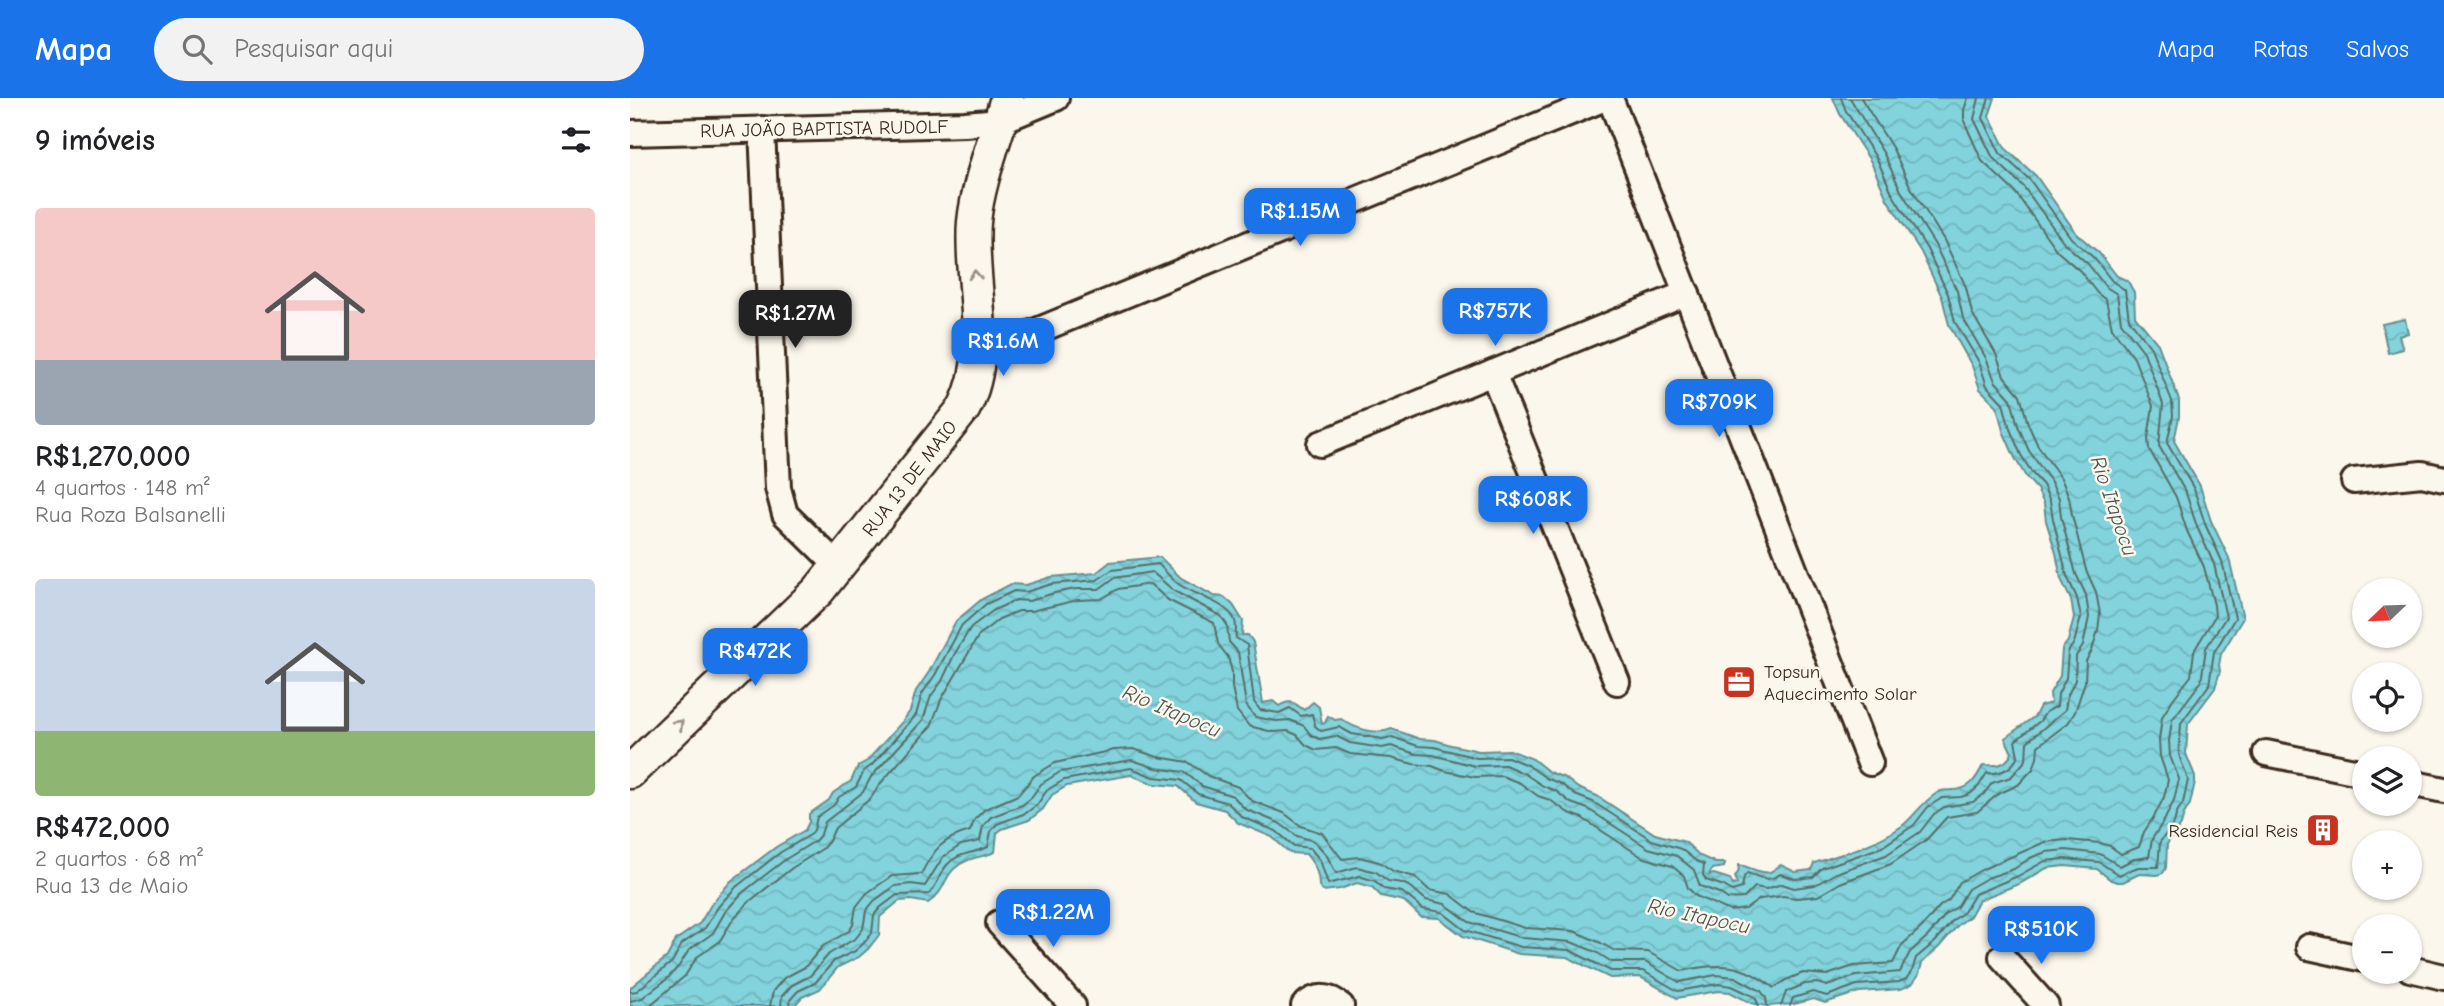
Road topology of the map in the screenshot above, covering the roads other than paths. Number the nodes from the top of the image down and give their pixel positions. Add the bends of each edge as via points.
1 (1056, 98) edge
2 (1608, 98) edge
3 (1004, 110) edge
4 (762, 129) junction
5 (630, 133) edge
6 (1687, 293) junction
7 (978, 355) junction
8 (1493, 373) junction
9 (1320, 444) dead end
10 (2444, 479) edge
11 (2354, 481) dead end
12 (839, 567) junction
13 (1617, 682) dead end
14 (2266, 752) dead end
15 (1870, 763) dead end
16 (2352, 770) edge
17 (630, 772) edge
18 (2422, 785) edge
19 (2444, 790) edge
20 (999, 923) dead end
21 (2309, 947) dead end
22 (2352, 956) edge
23 (2002, 957) dead end
24 (2422, 972) edge
25 (2444, 977) edge
26 (1073, 1006) edge
27 (2046, 1006) edge

1 - 3 street, RUA JOÃO BAPTISTA RUDOLF
2 - 6 street
2 - 7 street
3 - 4 street, RUA JOÃO BAPTISTA RUDOLF via 965,124
7 -> 3 main road, RUA 13 DE MAIO via 974,224
4 - 5 street, RUA JOÃO BAPTISTA RUDOLF
4 - 12 street via 778,488 785,514
6 - 8 street
6 - 15 street
7 - 12 main road, RUA 13 DE MAIO via 975,384 964,408
8 - 9 street
8 - 13 street
10 - 11 street via 2422,474
17 -> 12 main road, RUA 13 DE MAIO
14 - 16 street
18 - 19 street
20 - 26 street
21 - 22 street
23 - 27 street
24 - 25 street

